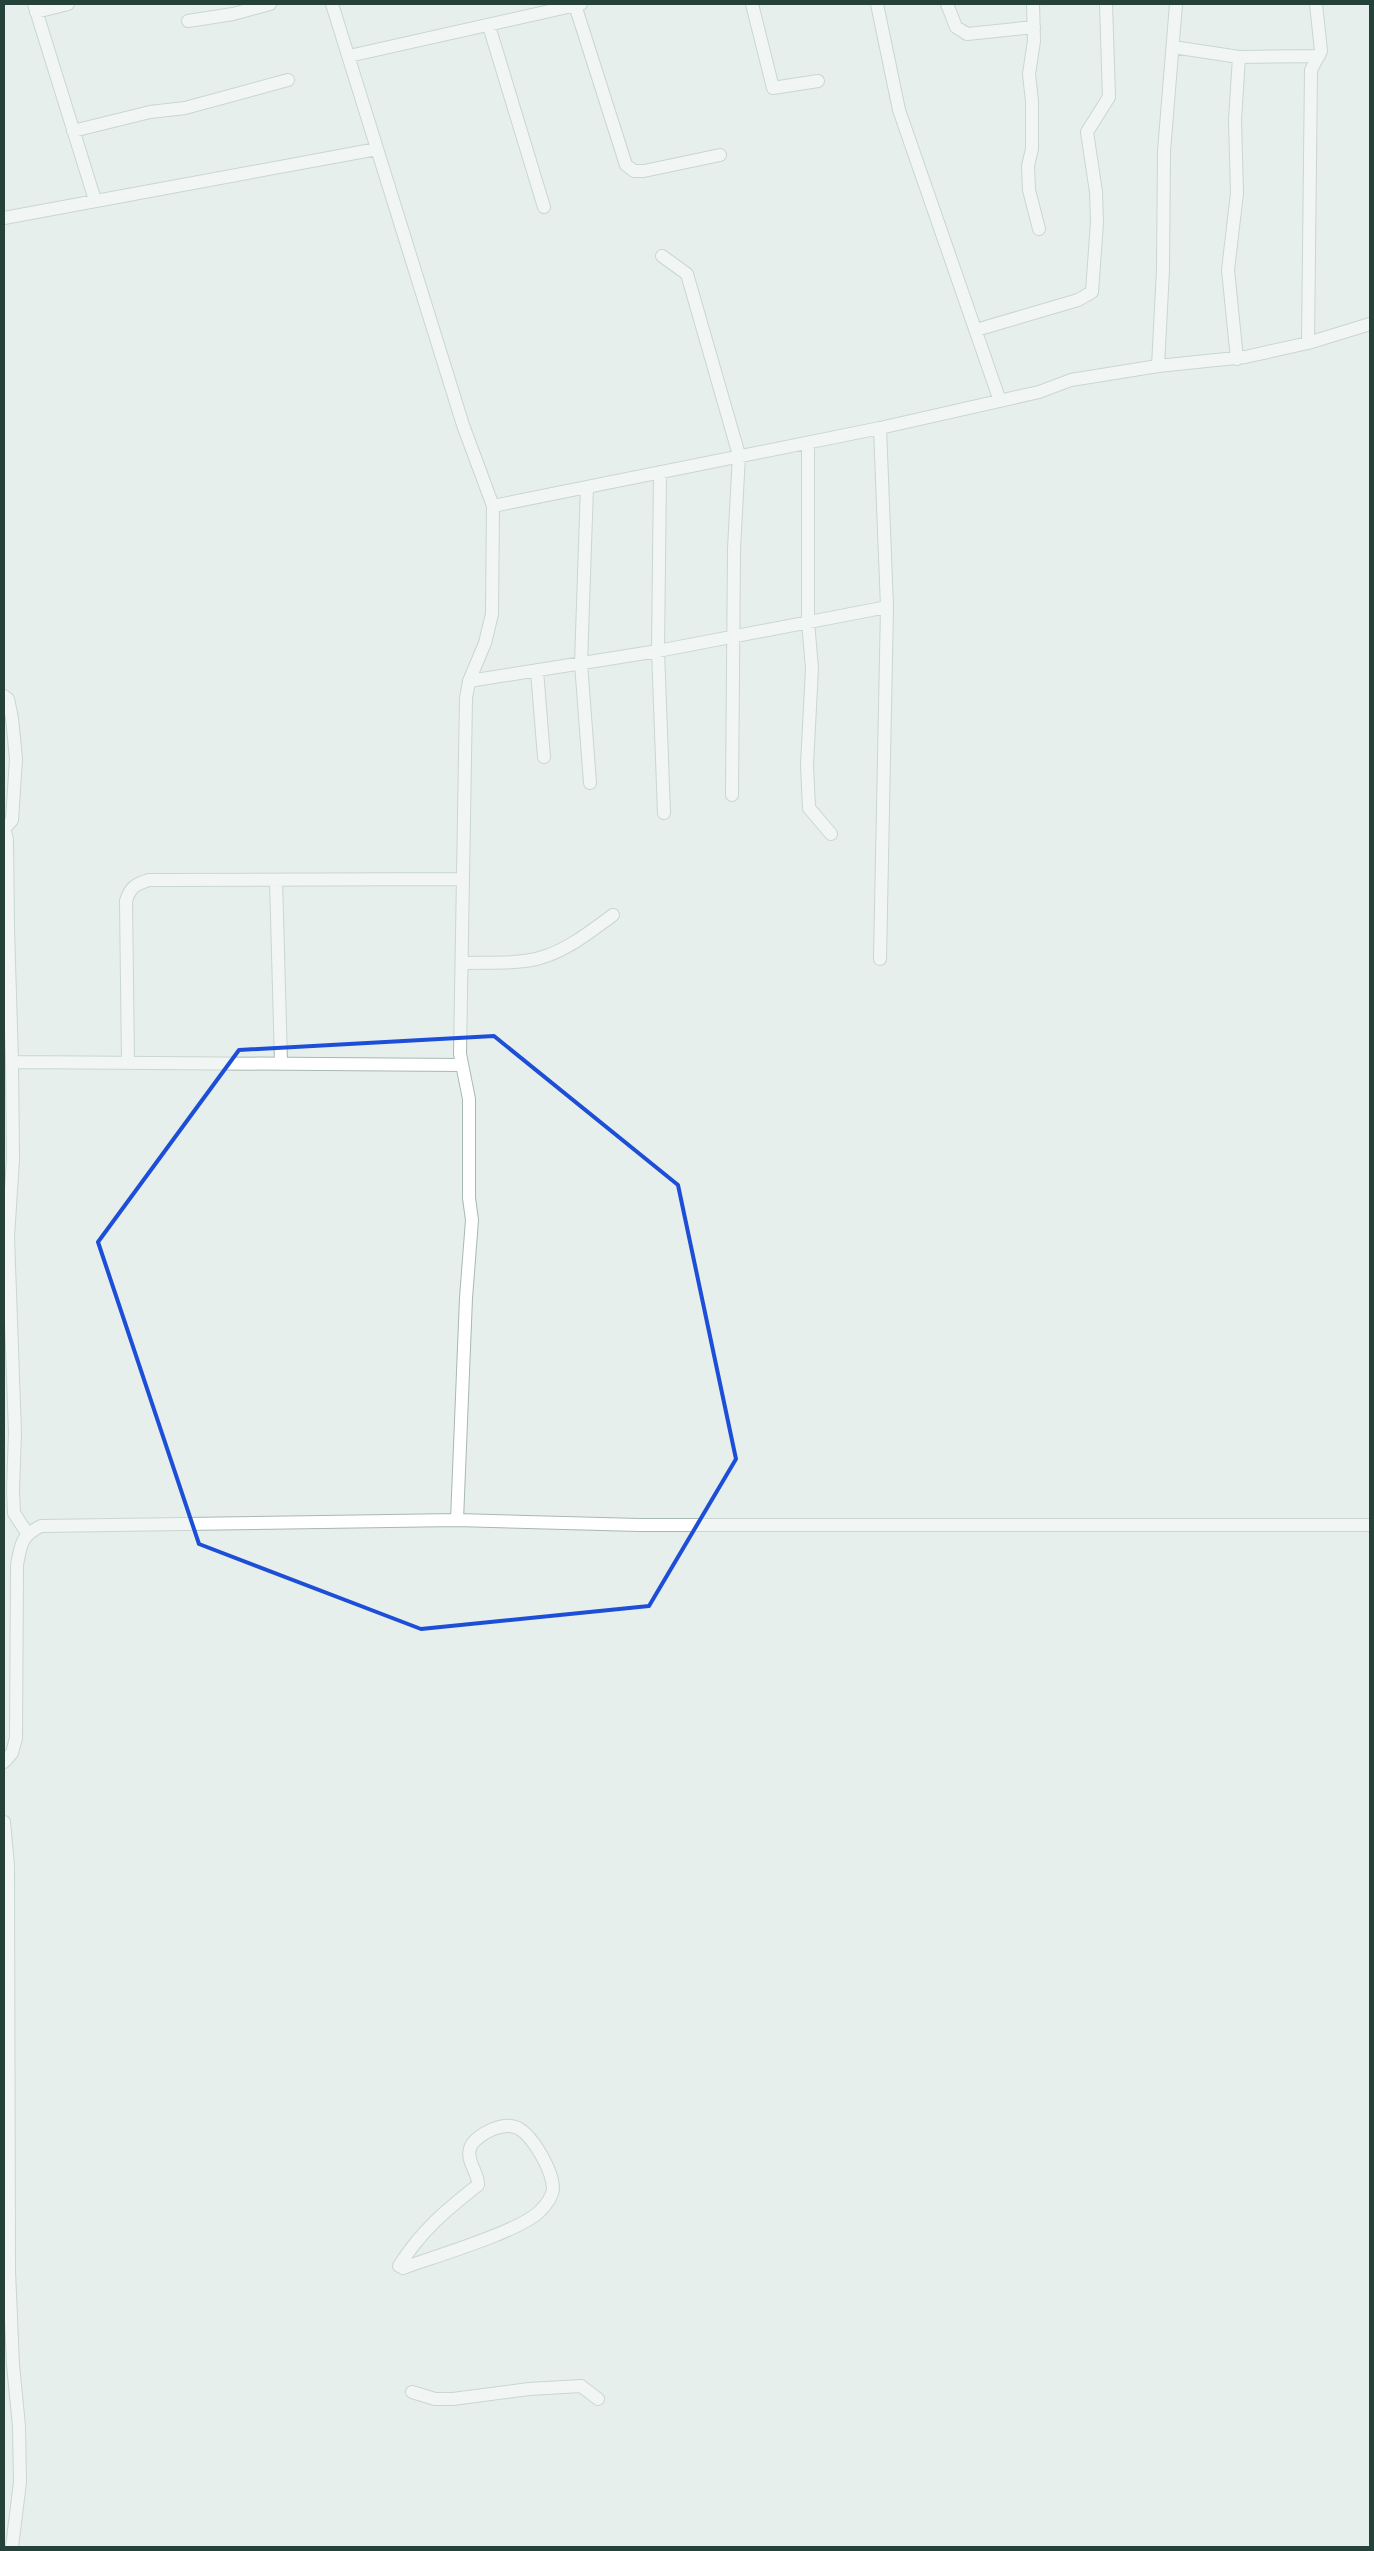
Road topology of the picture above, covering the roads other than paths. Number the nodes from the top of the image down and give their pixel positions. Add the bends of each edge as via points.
1 (68, 4) edge
2 (270, 4) edge
3 (332, 4) edge
4 (578, 4) edge
5 (752, 4) edge
6 (877, 4) edge
7 (947, 4) edge
8 (1033, 4) edge
9 (1106, 4) edge
10 (1176, 4) edge
11 (1316, 4) edge
12 (35, 8) edge
13 (188, 21) dead end
14 (489, 26) junction
15 (1034, 27) junction
16 (1173, 47) junction
17 (349, 56) junction
18 (1319, 56) junction
19 (1239, 57) junction
20 (288, 80) dead end
21 (818, 81) dead end
22 (73, 131) junction
23 (376, 149) junction
24 (720, 155) dead end
25 (95, 200) junction
26 (544, 207) dead end
27 (4, 218) edge
28 (1039, 229) dead end
29 (662, 256) dead end
30 (1369, 325) edge
31 (976, 330) junction
32 (1308, 343) junction
33 (1237, 359) junction
34 (1158, 366) junction
35 (1000, 401) junction
36 (880, 428) junction
37 (808, 443) junction
38 (738, 455) junction
39 (660, 472) junction
40 (587, 487) junction
41 (492, 506) junction
42 (887, 608) junction
43 (808, 622) junction
44 (734, 636) junction
45 (658, 651) junction
46 (580, 663) junction
47 (537, 671) junction
48 (468, 682) junction
49 (4, 696) edge
50 (544, 757) dead end
51 (590, 783) dead end
52 (732, 795) dead end
53 (664, 813) dead end
54 (4, 829) edge
55 (831, 834) dead end
56 (463, 879) junction
57 (276, 880) junction
58 (613, 915) dead end
59 (6, 928) edge
60 (880, 959) dead end
61 (462, 963) junction
62 (8, 1026) edge
63 (12, 1062) junction
64 (128, 1062) junction
65 (281, 1062) junction
66 (462, 1065) junction
67 (8, 1159) edge
68 (7, 1328) edge
69 (458, 1520) junction
70 (1370, 1525) edge
71 (27, 1533) junction
72 (4, 1762) edge
73 (4, 1822) edge
74 (6, 1968) edge
75 (401, 2267) joint
76 (6, 2271) edge
77 (412, 2392) dead end
78 (598, 2399) dead end
79 (12, 2547) edge

1 - 12 street
2 - 13 street
3 - 17 street
4 - 14 street
4 - 24 street via 626,165 634,171 644,170
5 - 21 street via 773,88
6 - 31 street via 899,110
7 - 15 street via 956,27 967,34
8 - 15 street
9 - 31 street via 1109,97 1087,132 1097,222 1092,292 1078,300
10 - 16 street
11 - 18 street
12 - 22 street
14 - 17 street
14 - 26 street
15 - 28 street via 1028,74 1032,101 1032,149 1028,166 1029,190
16 - 19 street
16 - 34 street via 1164,150
17 - 23 street
18 - 19 street
18 - 32 street via 1311,70
19 - 33 street via 1235,120 1237,193 1228,270
20 - 22 street via 184,108 150,112
22 - 25 street
23 - 25 street
23 - 41 street via 463,425
25 - 27 street
29 - 38 street via 688,274
30 - 32 street
31 - 35 street
32 - 33 street
33 - 34 street
34 - 35 street via 1071,380
35 - 36 street
36 - 37 street
36 - 42 street
37 - 38 street
37 - 43 street
38 - 39 street
38 - 44 street
39 - 40 street
39 - 45 street
40 - 41 street
40 - 46 street
41 - 48 street via 492,614 485,643
42 - 43 street
42 - 60 street
43 - 44 street
43 - 55 street via 812,668 806,765 809,808
44 - 45 street
44 - 52 street
45 - 46 street
45 - 53 street
46 - 47 street
46 - 51 street
47 - 48 street
47 - 50 street
48 - 56 street
49 - 54 street via 8,699 12,718 16,760 12,820
54 - 59 street
56 - 57 street
56 - 61 street
57 - 64 street via 149,880 136,883 129,891 126,901
57 - 65 street
58 - 61 street via 575,943 543,958
59 - 62 street
61 - 66 street
62 - 63 street
63 - 64 street
63 - 67 street
64 - 65 street
65 - 66 street
66 - 69 street via 469,1099 472,1220
67 - 68 street
68 - 71 street via 15,1433 14,1513
69 - 70 street via 639,1525
69 - 71 street via 57,1525 41,1526
71 - 72 street via 18,1565 16,1738 12,1753
73 - 74 street via 8,1865
74 - 76 street via 10,2125
75 - 75 street via 503,2231 524,2222 543,2208 553,2191 552,2177 526,2134 517,2127 507,2126 495,2128 479,2137 470,2147 469,2156 478,2185 414,2242
76 - 79 street via 20,2426 20,2482
77 - 78 street via 435,2399 454,2399 581,2386

